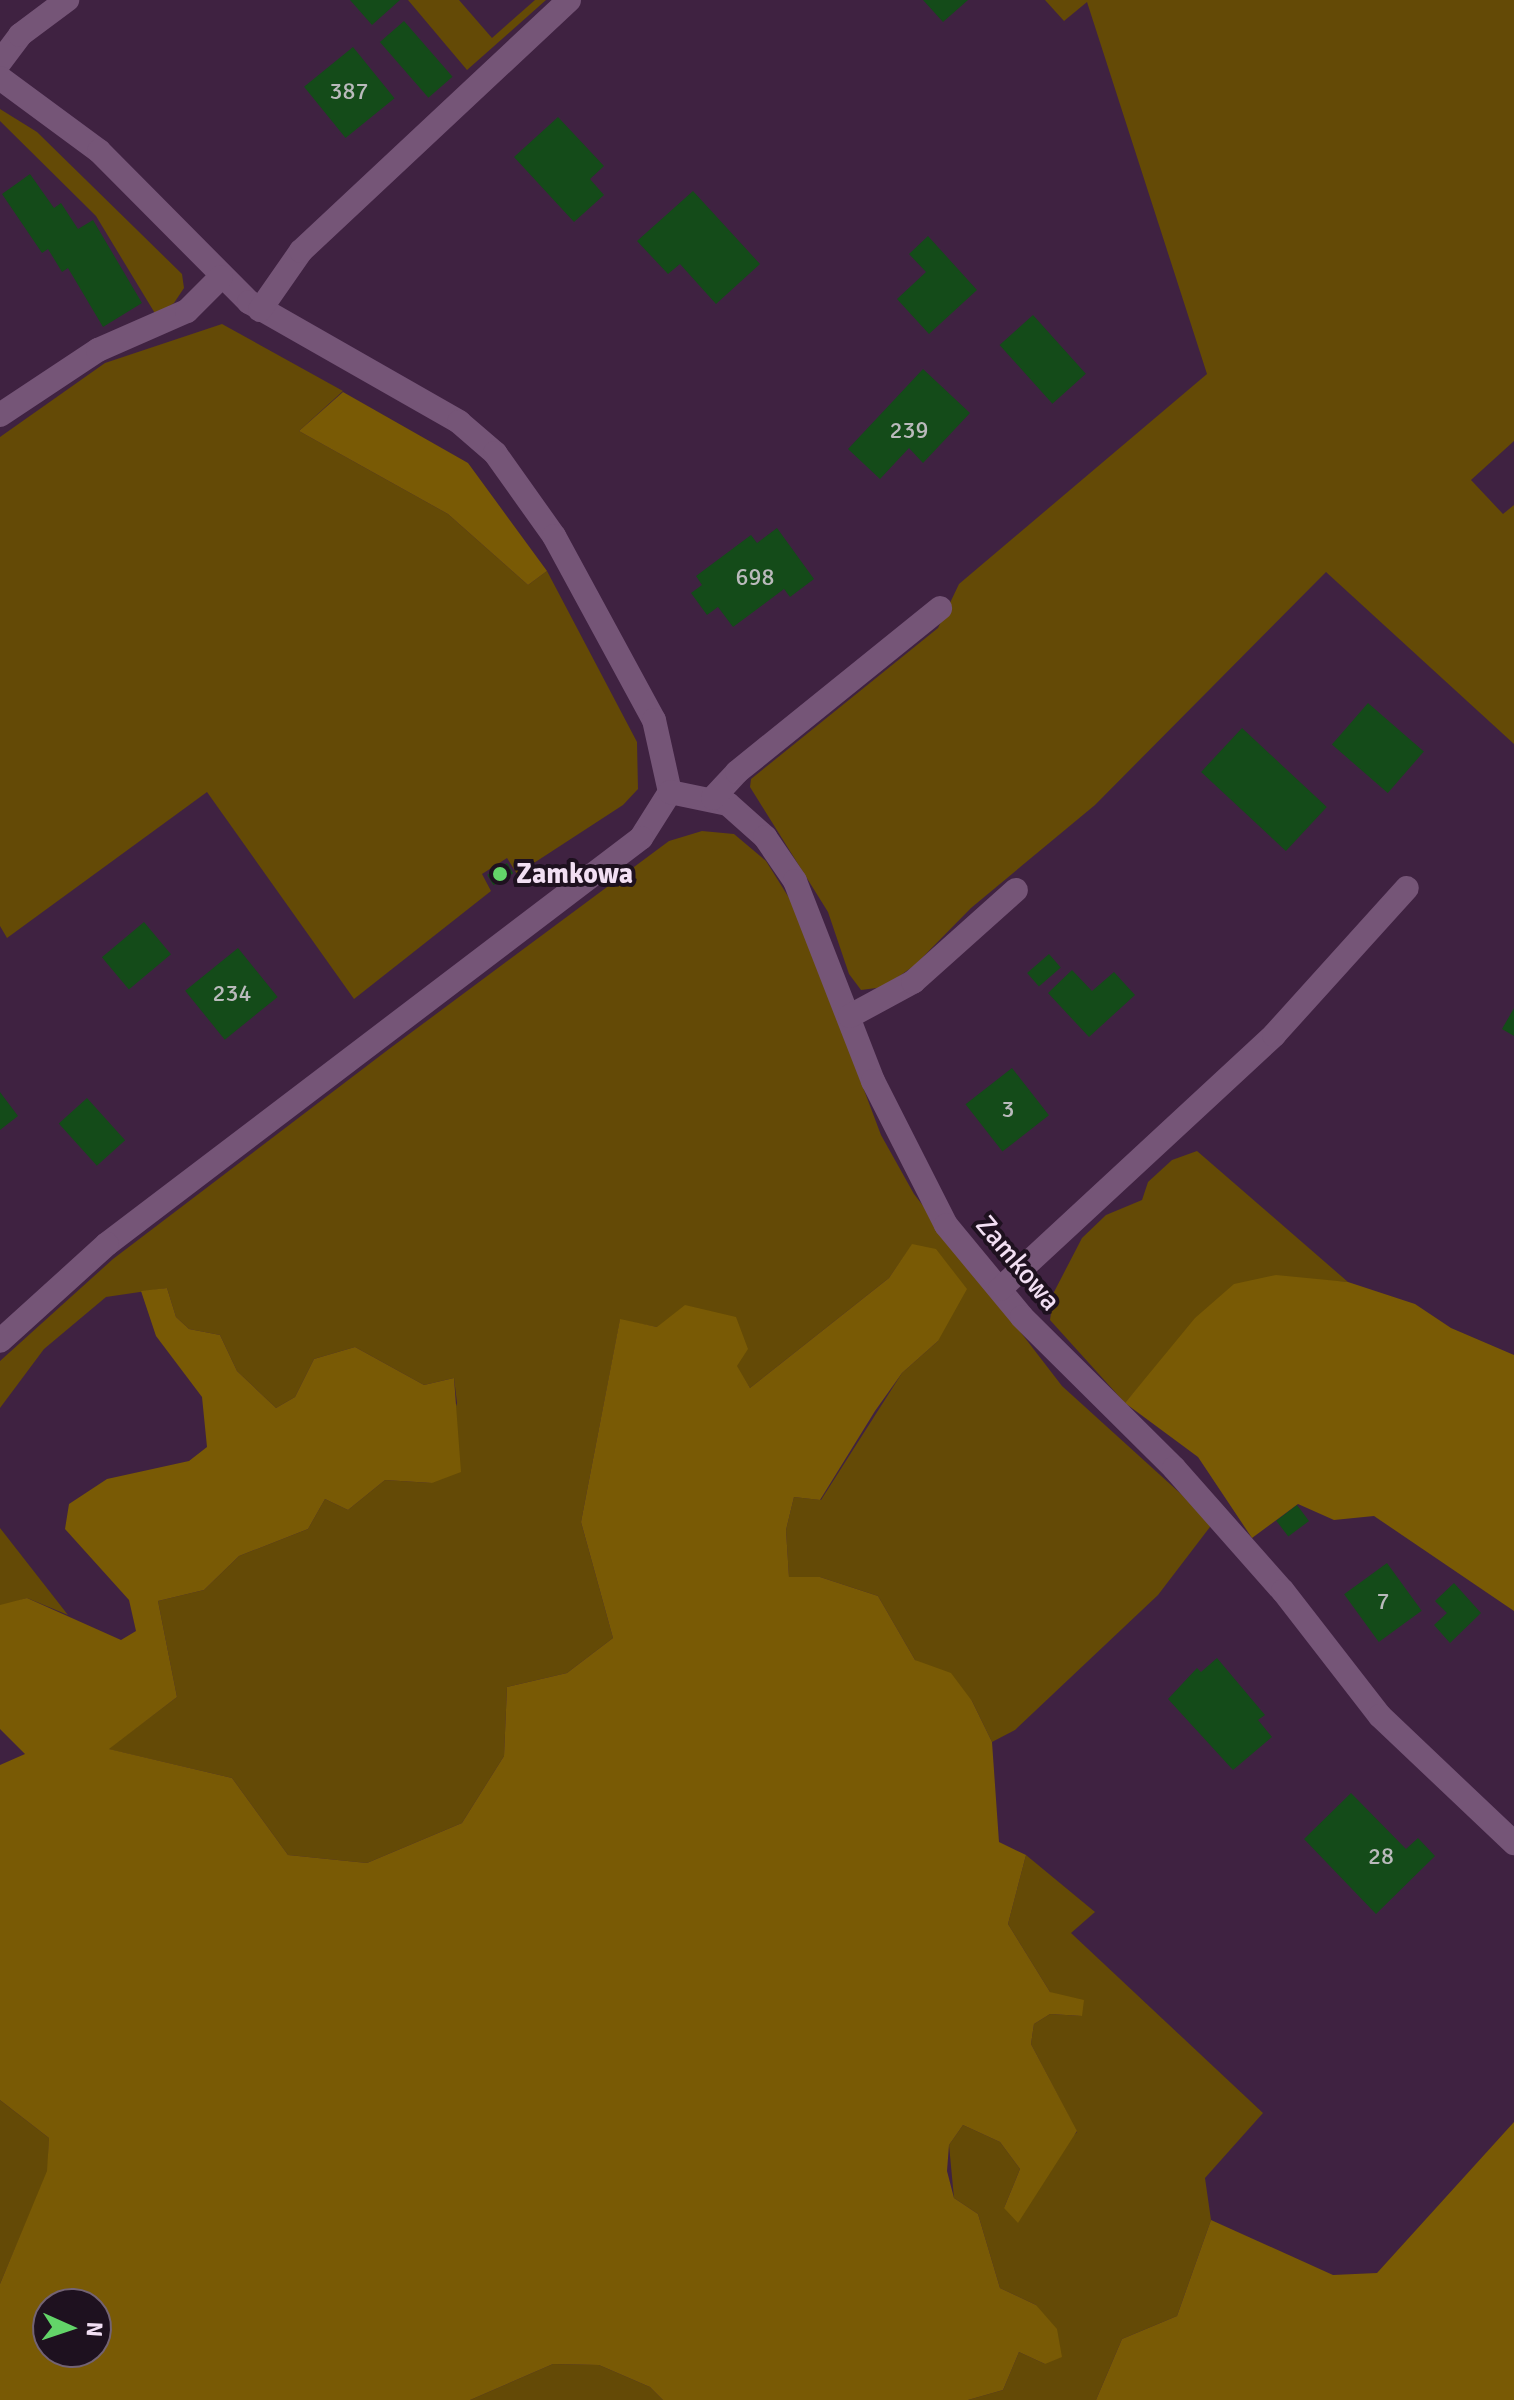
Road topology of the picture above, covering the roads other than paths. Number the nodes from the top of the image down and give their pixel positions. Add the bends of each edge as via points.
1 (67, 0) edge
2 (569, 0) edge
3 (0, 62) edge
4 (0, 78) edge
5 (221, 277) junction
6 (260, 310) junction
7 (0, 415) edge
8 (940, 608) dead end
9 (670, 792) junction
10 (713, 798) junction
11 (1407, 888) dead end
12 (1016, 890) dead end
13 (850, 1016) junction
14 (1000, 1289) junction
15 (0, 1341) edge
16 (1514, 1843) edge

1 - 3 street via 20,35
2 - 6 street via 301,251
4 - 5 street via 99,151
5 - 6 street
5 - 7 street via 187,311 98,350
6 - 9 street via 459,422 495,453 554,536 654,720
8 - 10 street via 737,772
9 - 10 street, Zamkowa
9 - 15 street via 641,838 107,1244
10 - 13 street, Zamkowa via 747,819 795,881
11 - 14 street via 1274,1035
12 - 13 street via 913,982
13 - 14 street, Zamkowa via 873,1081 946,1225
14 - 16 street, Zamkowa via 1174,1468 1283,1591 1380,1716

